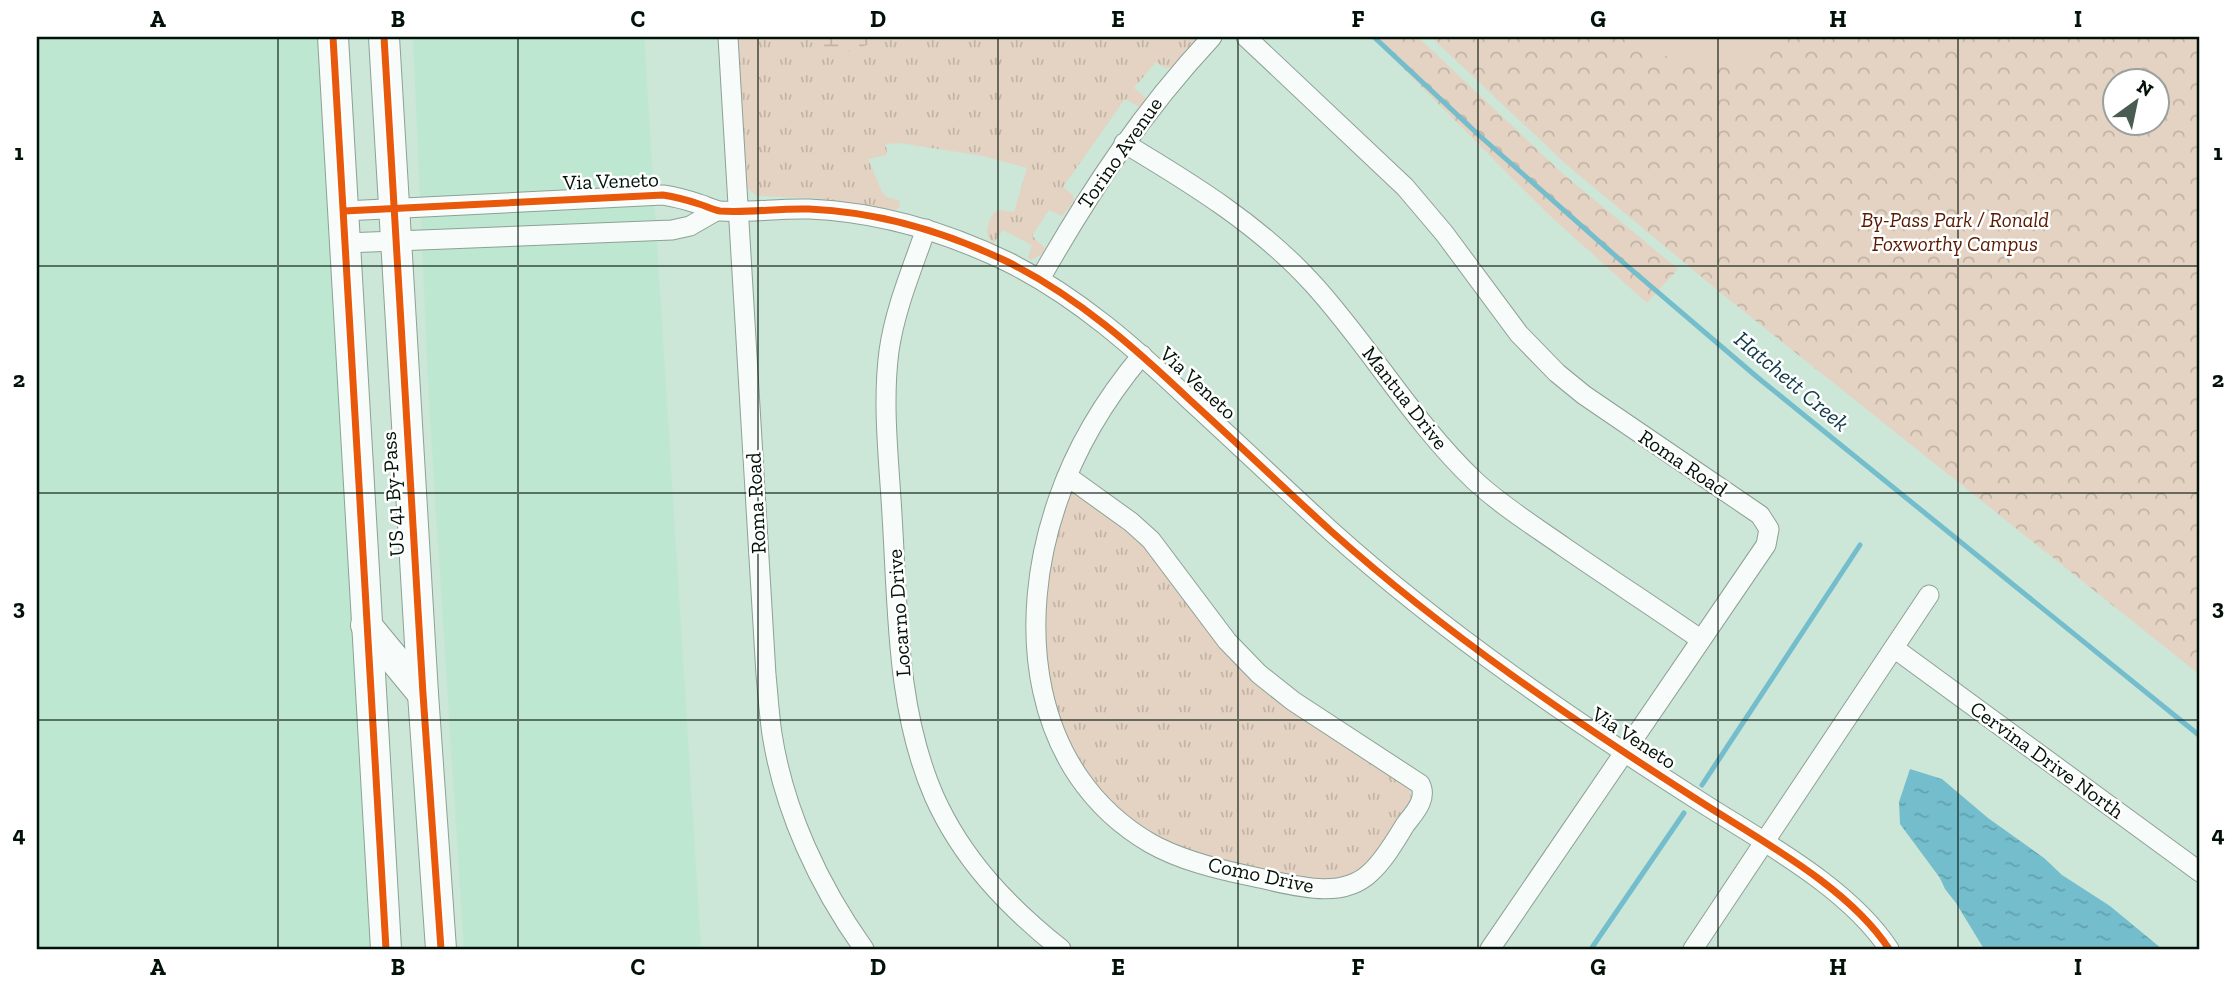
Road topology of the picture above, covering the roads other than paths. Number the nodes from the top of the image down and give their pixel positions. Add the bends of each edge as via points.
1 (333, 37) edge
2 (384, 37) edge
3 (728, 37) edge
4 (1212, 37) edge
5 (1246, 37) edge
6 (1124, 143) junction
7 (393, 210) junction
8 (344, 211) junction
9 (716, 211) junction
10 (738, 211) junction
11 (926, 229) junction
12 (345, 243) junction
13 (395, 243) junction
14 (1040, 279) junction
15 (1142, 355) junction
16 (1067, 476) junction
17 (1928, 595) dead end
18 (366, 625) junction
19 (1700, 639) junction
20 (1894, 648) junction
21 (423, 694) junction
22 (1624, 753) junction
23 (1764, 842) junction
24 (382, 872) junction
25 (2200, 872) edge
26 (1880, 945) edge
27 (386, 949) edge
28 (401, 949) edge
29 (441, 949) edge
30 (864, 949) edge
31 (1061, 949) edge
32 (1490, 949) edge
33 (1693, 949) edge

1 - 8 main road, US 41 By-Pass
2 - 7 main road, US 41 By-Pass
3 - 10 street, Roma Road
4 - 6 street, Torino Avenue
5 - 19 street, Roma Road via 1405,187 1507,320 1557,373 1765,521 1769,529 1766,545
6 - 14 street, Torino Avenue
6 - 19 street, Mantua Drive via 1220,204 1312,283 1429,433 1477,483
7 - 8 street, Via Veneto
7 - 9 street, Via Veneto via 663,195
7 - 13 main road, US 41 By-Pass
8 - 12 main road, US 41 By-Pass
9 - 10 street, Via Veneto
9 - 13 street, Via Veneto via 672,230
10 - 11 street, Via Veneto via 839,212
10 - 30 street, Roma Road via 772,735 786,794 812,862
11 - 14 street, Via Veneto
11 - 31 street, Locarno Drive via 893,329 886,390 899,629 911,729 934,796 970,859 1013,909
12 - 13 street, Via Veneto
12 - 18 main road, US 41 By-Pass
13 - 21 main road, US 41 By-Pass
14 - 15 street, Via Veneto
15 - 16 street, Como Drive via 1102,409
15 - 22 street, Via Veneto via 1400,592 1494,664
16 - 16 street, Como Drive via 1151,540 1217,629 1259,674 1420,783 1422,800 1363,880 1343,888 1303,887 1172,854 1133,831 1081,780 1050,721 1037,663 1044,553
17 - 20 street
18 - 21 main road
18 - 24 main road, US 41 By-Pass
19 - 22 street, Roma Road
20 - 23 street
20 - 25 street, Cervina Drive North
21 - 29 main road, US 41 By-Pass
22 - 23 street, Via Veneto
22 - 32 street, Roma Road
23 - 26 street, Via Veneto via 1839,895
23 - 33 street
24 - 27 main road, US 41 By-Pass
24 - 28 main road via 400,919

